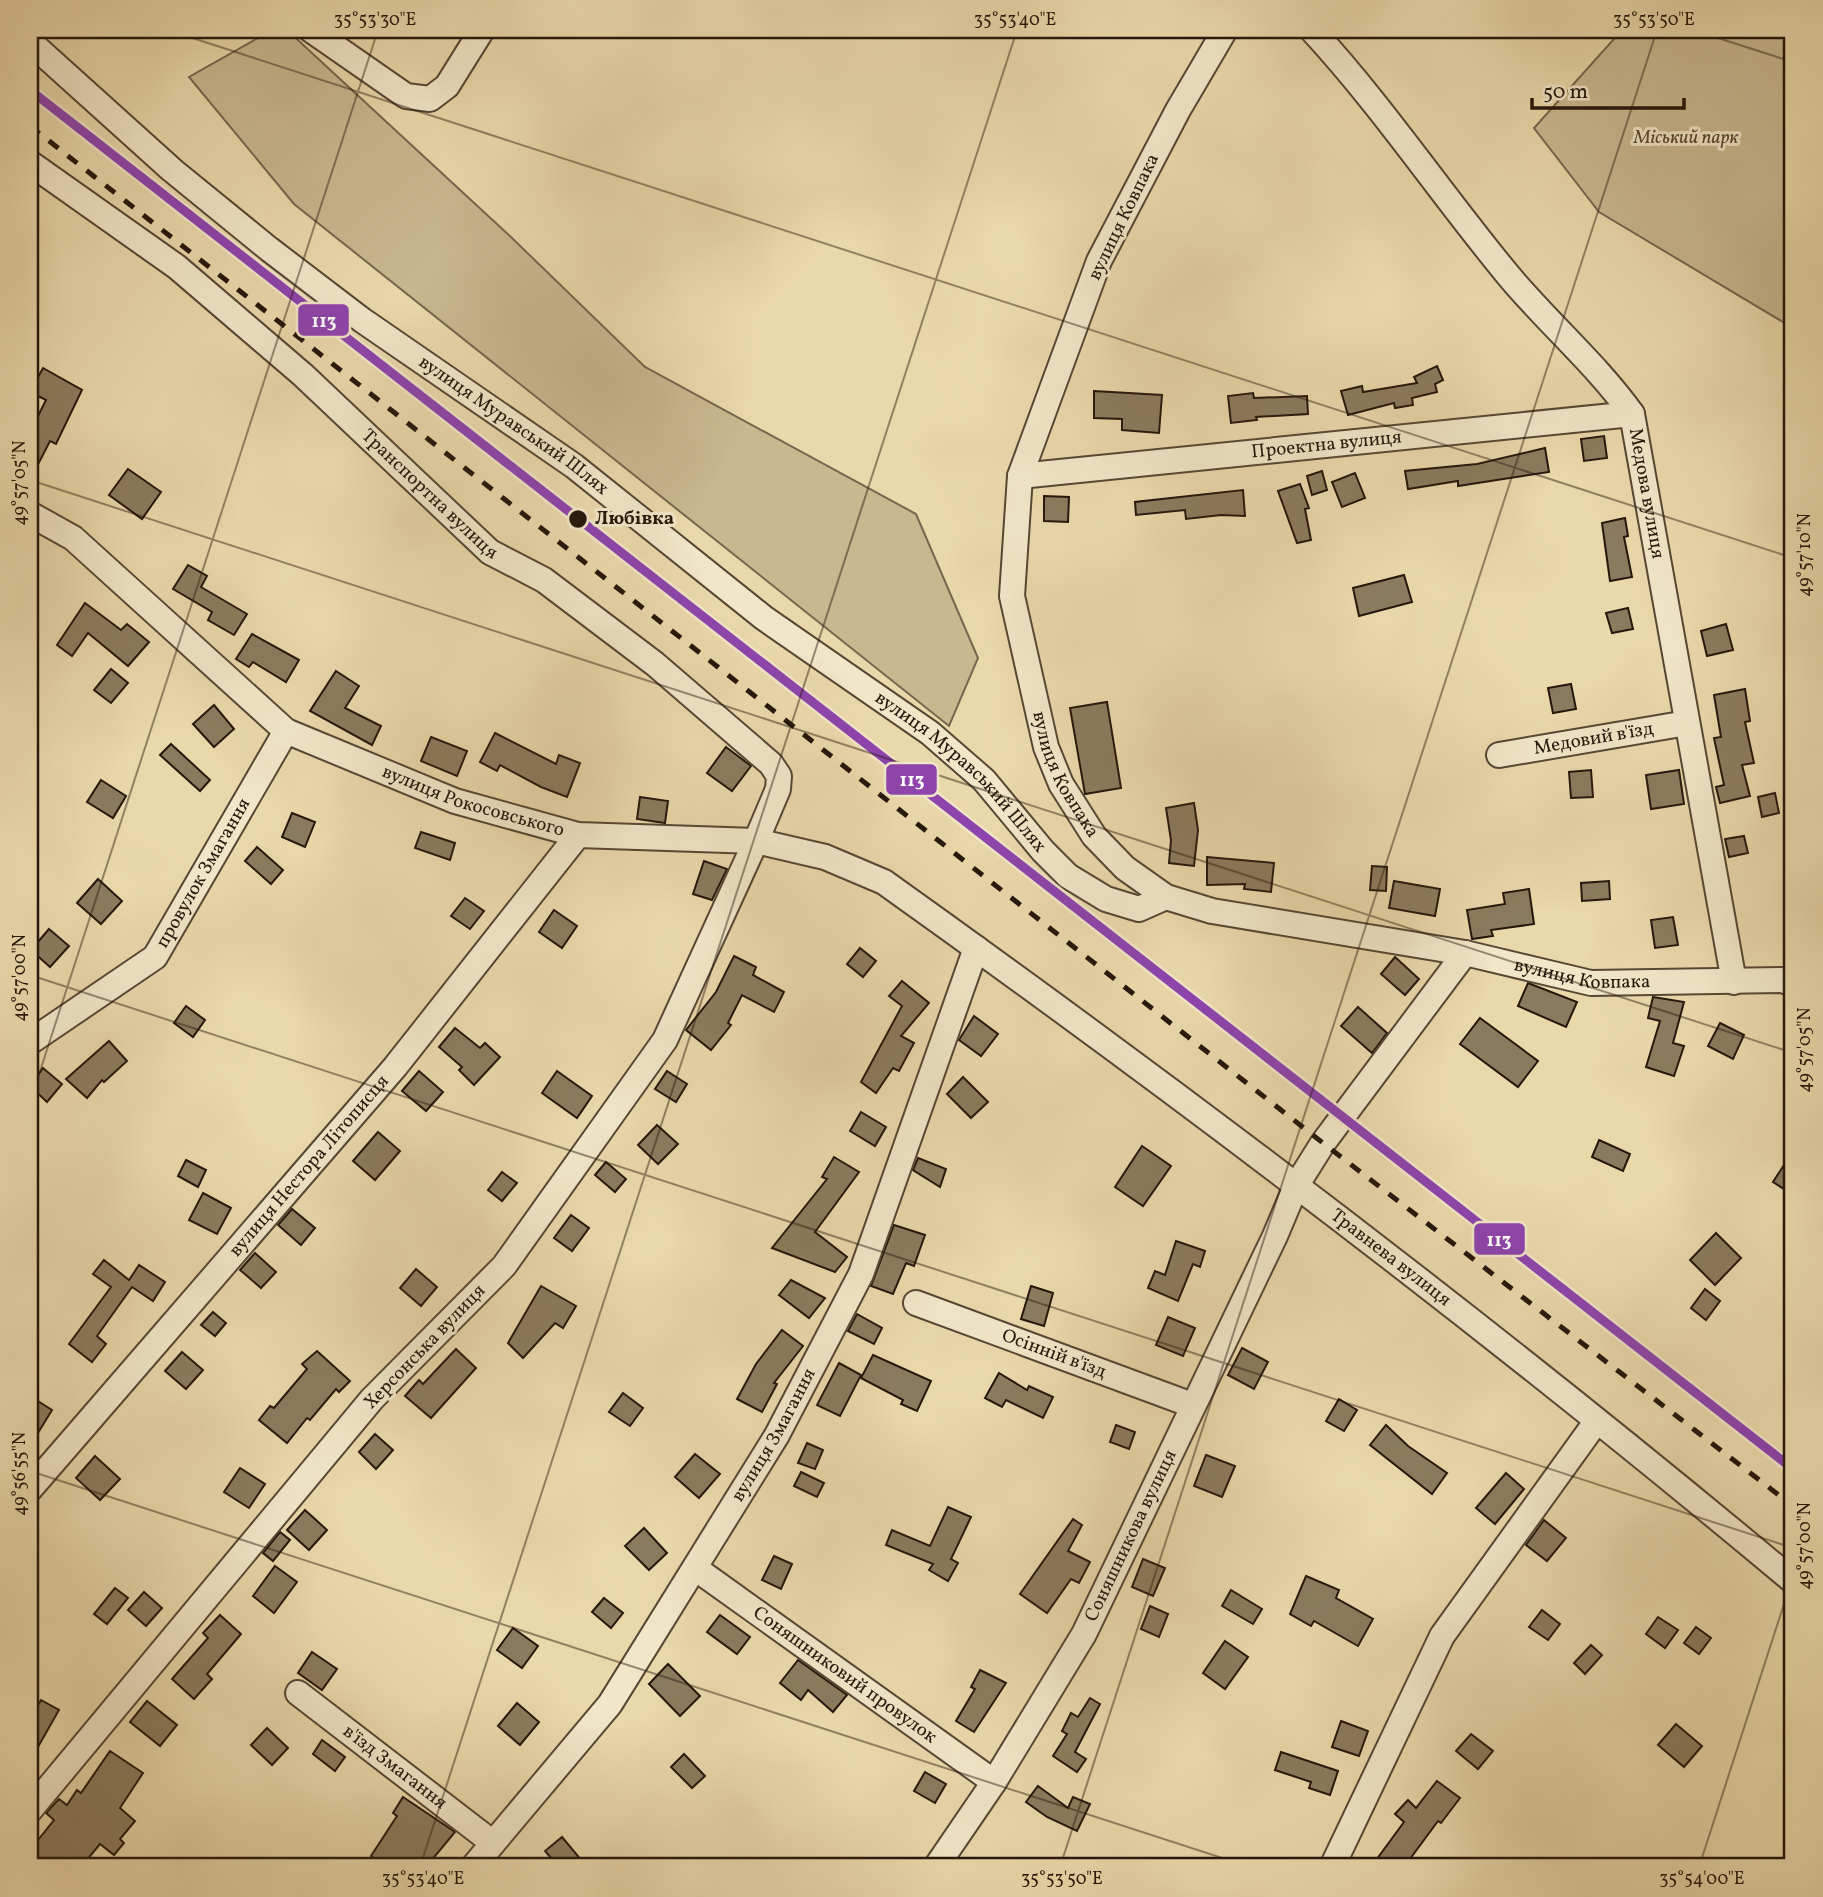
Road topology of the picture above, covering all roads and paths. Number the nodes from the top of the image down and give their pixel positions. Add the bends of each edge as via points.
1 (311, 30) edge
2 (482, 30) edge
3 (1225, 30) edge
4 (1312, 30) edge
5 (30, 42) edge
6 (30, 163) edge
7 (1632, 414) junction
8 (1020, 476) junction
9 (30, 514) edge
10 (1687, 723) junction
11 (286, 730) junction
12 (1499, 755) dead end
13 (578, 835) junction
14 (756, 841) junction
15 (1166, 897) junction
16 (976, 948) junction
17 (1465, 953) junction
18 (1734, 982) junction
19 (1793, 984) edge
20 (30, 1042) edge
21 (1296, 1186) junction
22 (916, 1303) dead end
23 (1192, 1405) junction
24 (1596, 1422) junction
25 (30, 1489) edge
26 (695, 1568) junction
27 (1793, 1581) edge
28 (298, 1693) dead end
29 (994, 1782) junction
30 (30, 1811) edge
31 (493, 1843) junction
32 (473, 1867) edge
33 (936, 1867) edge
34 (1332, 1867) edge

1 - 2 street via 406,96 430,99 447,86
3 - 8 street, вулиця Ковпака via 1099,261
4 - 7 street, Медова вулиця via 1530,301
5 - 15 street, вулиця Муравський Шлях via 163,162 269,249 362,320 575,466 764,618 930,733 984,780 1068,876 1106,899 1139,909
6 - 14 street, Транспортна вулиця via 177,267 303,376 490,552 544,580 654,664 771,764 779,776 778,789
7 - 8 street, Проектна вулиця
7 - 10 street, Медова вулиця
8 - 15 street, вулиця Ковпака via 1012,596 1046,747 1094,836 1125,867
9 - 11 street, вулиця Рокосовського via 73,538
10 - 12 street, Медовий в'їзд
10 - 18 street, Медова вулиця
11 - 13 street, вулиця Рокосовського via 455,802
11 - 20 street, провулок Змагання via 155,957
13 - 14 street, вулиця Рокосовського
13 - 25 street, вулиця Нестора Літописця via 394,1067
14 - 16 street, вулиця Рокосовського via 825,857 884,882
14 - 30 street, Херсонська вулиця via 665,1040 504,1266 372,1399
15 - 17 street, вулиця Ковпака via 1212,911
16 - 21 street, Травнева вулиця
16 - 26 street, вулиця Змагання via 860,1273 777,1435
17 - 18 street, вулиця Ковпака via 1591,983
17 - 21 street, Соняшникова вулиця
18 - 19 street, вулиця Ковпака via 1782,980
21 - 23 street, Соняшникова вулиця
21 - 24 street, Травнева вулиця
22 - 23 street, Осінній в'їзд
23 - 29 street, Соняшникова вулиця via 1084,1634
24 - 27 street, Травнева вулиця
24 - 34 street via 1442,1636
26 - 29 street, Соняшниковий провулок
26 - 31 street, вулиця Змагання via 610,1704
28 - 31 street, в'їзд Змагання
29 - 33 street, Соняшникова вулиця
31 - 32 street, вулиця Змагання

